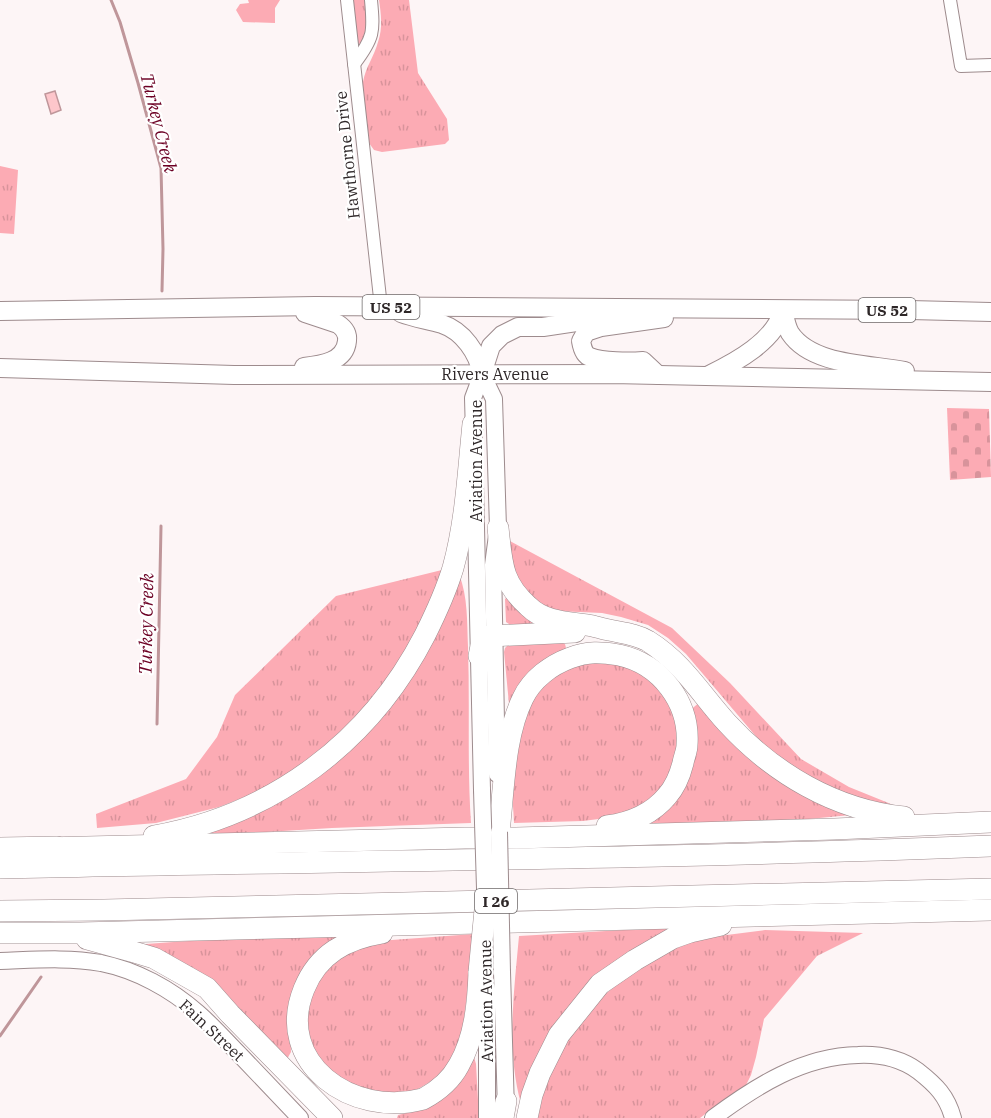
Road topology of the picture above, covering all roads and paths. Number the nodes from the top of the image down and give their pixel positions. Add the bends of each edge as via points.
1 (347, 0) edge
2 (371, 0) edge
3 (950, 0) edge
4 (354, 64) junction
5 (991, 65) edge
6 (282, 307) junction
7 (381, 307) junction
8 (664, 309) junction
9 (722, 310) junction
10 (783, 310) junction
11 (0, 311) edge
12 (991, 312) edge
13 (0, 368) edge
14 (482, 374) junction
15 (234, 375) junction
16 (658, 375) junction
17 (708, 376) junction
18 (951, 382) junction
19 (991, 382) edge
20 (473, 424) junction
21 (498, 528) junction
22 (608, 630) junction
23 (494, 635) junction
24 (479, 656) junction
25 (495, 790) junction
26 (991, 821) edge
27 (507, 835) junction
28 (991, 846) edge
29 (0, 848) edge
30 (44, 848) junction
31 (0, 868) edge
32 (991, 889) edge
33 (991, 910) edge
34 (0, 911) edge
35 (908, 912) junction
36 (811, 914) junction
37 (991, 915) edge
38 (477, 916) junction
39 (0, 933) edge
40 (0, 961) edge
41 (490, 972) junction
42 (505, 1112) edge
43 (300, 1118) edge
44 (332, 1118) edge
45 (487, 1118) edge
46 (527, 1118) edge
47 (713, 1118) edge
48 (953, 1118) edge

1 - 4 street, Hawthorne Drive
2 - 4 street via 373,26 368,45
3 - 5 street via 961,66
4 - 7 street, Hawthorne Drive
6 - 7 main road, US 52
6 - 11 main road, US 52
6 - 15 main road via 343,327 347,339 343,352 320,365
7 - 8 main road, US 52
7 - 14 main road via 455,331 476,354
8 - 9 main road, US 52
8 - 14 main road via 518,327 491,346
9 - 10 main road, US 52
9 - 16 main road via 601,327 586,332 582,338 581,345 591,358 643,361
10 - 12 main road, US 52
10 - 17 main road via 774,330 759,345
10 - 18 main road via 789,330 809,350 830,359
13 - 15 main road, Rivers Avenue
14 - 15 main road, Rivers Avenue
14 - 16 main road, Rivers Avenue
14 - 20 street, Aviation Avenue via 473,398
14 - 21 street, Aviation Avenue via 495,399
16 - 17 main road, Rivers Avenue
17 - 18 main road, Rivers Avenue
18 - 19 main road, Rivers Avenue
20 - 24 street, Aviation Avenue
20 - 30 highway via 463,518 445,592 407,668 349,740 285,788 209,823 129,840
21 - 22 highway via 509,586 530,609 558,622
21 - 23 street, Aviation Avenue via 492,565
22 - 23 highway
22 - 26 highway via 644,639 671,658 758,753 811,789 851,805 899,817
23 - 24 highway via 482,642
23 - 25 street, Aviation Avenue
24 - 25 street, Aviation Avenue
25 - 27 highway
25 - 27 highway via 523,699 548,669 564,660 584,653 605,653 643,663 658,674 678,701 684,716 687,747 675,783 653,808 632,821 616,825
25 - 38 street, Aviation Avenue, bridge
26 - 27 highway via 824,829
27 - 30 highway
27 - 41 street, Aviation Avenue, bridge
28 - 31 highway via 474,861
29 - 30 highway
32 - 34 highway, I 26
33 - 35 highway
35 - 36 highway
35 - 37 highway
36 - 38 highway
36 - 46 highway via 690,932 673,938 600,984 559,1035 540,1073
38 - 39 highway
38 - 41 highway, bridge
38 - 41 highway via 367,935 335,949 317,966 300,999 299,1043 322,1082 348,1101 390,1108 411,1104 431,1095 453,1074 465,1053
39 - 44 highway via 96,941 154,958 172,968 207,988
40 - 43 street, Fain Street via 55,959 101,963 152,982 198,1012
41 - 42 street, Aviation Avenue
41 - 45 street, Aviation Avenue
47 - 48 street via 797,1067 820,1059 870,1055 886,1056 913,1067 933,1082

